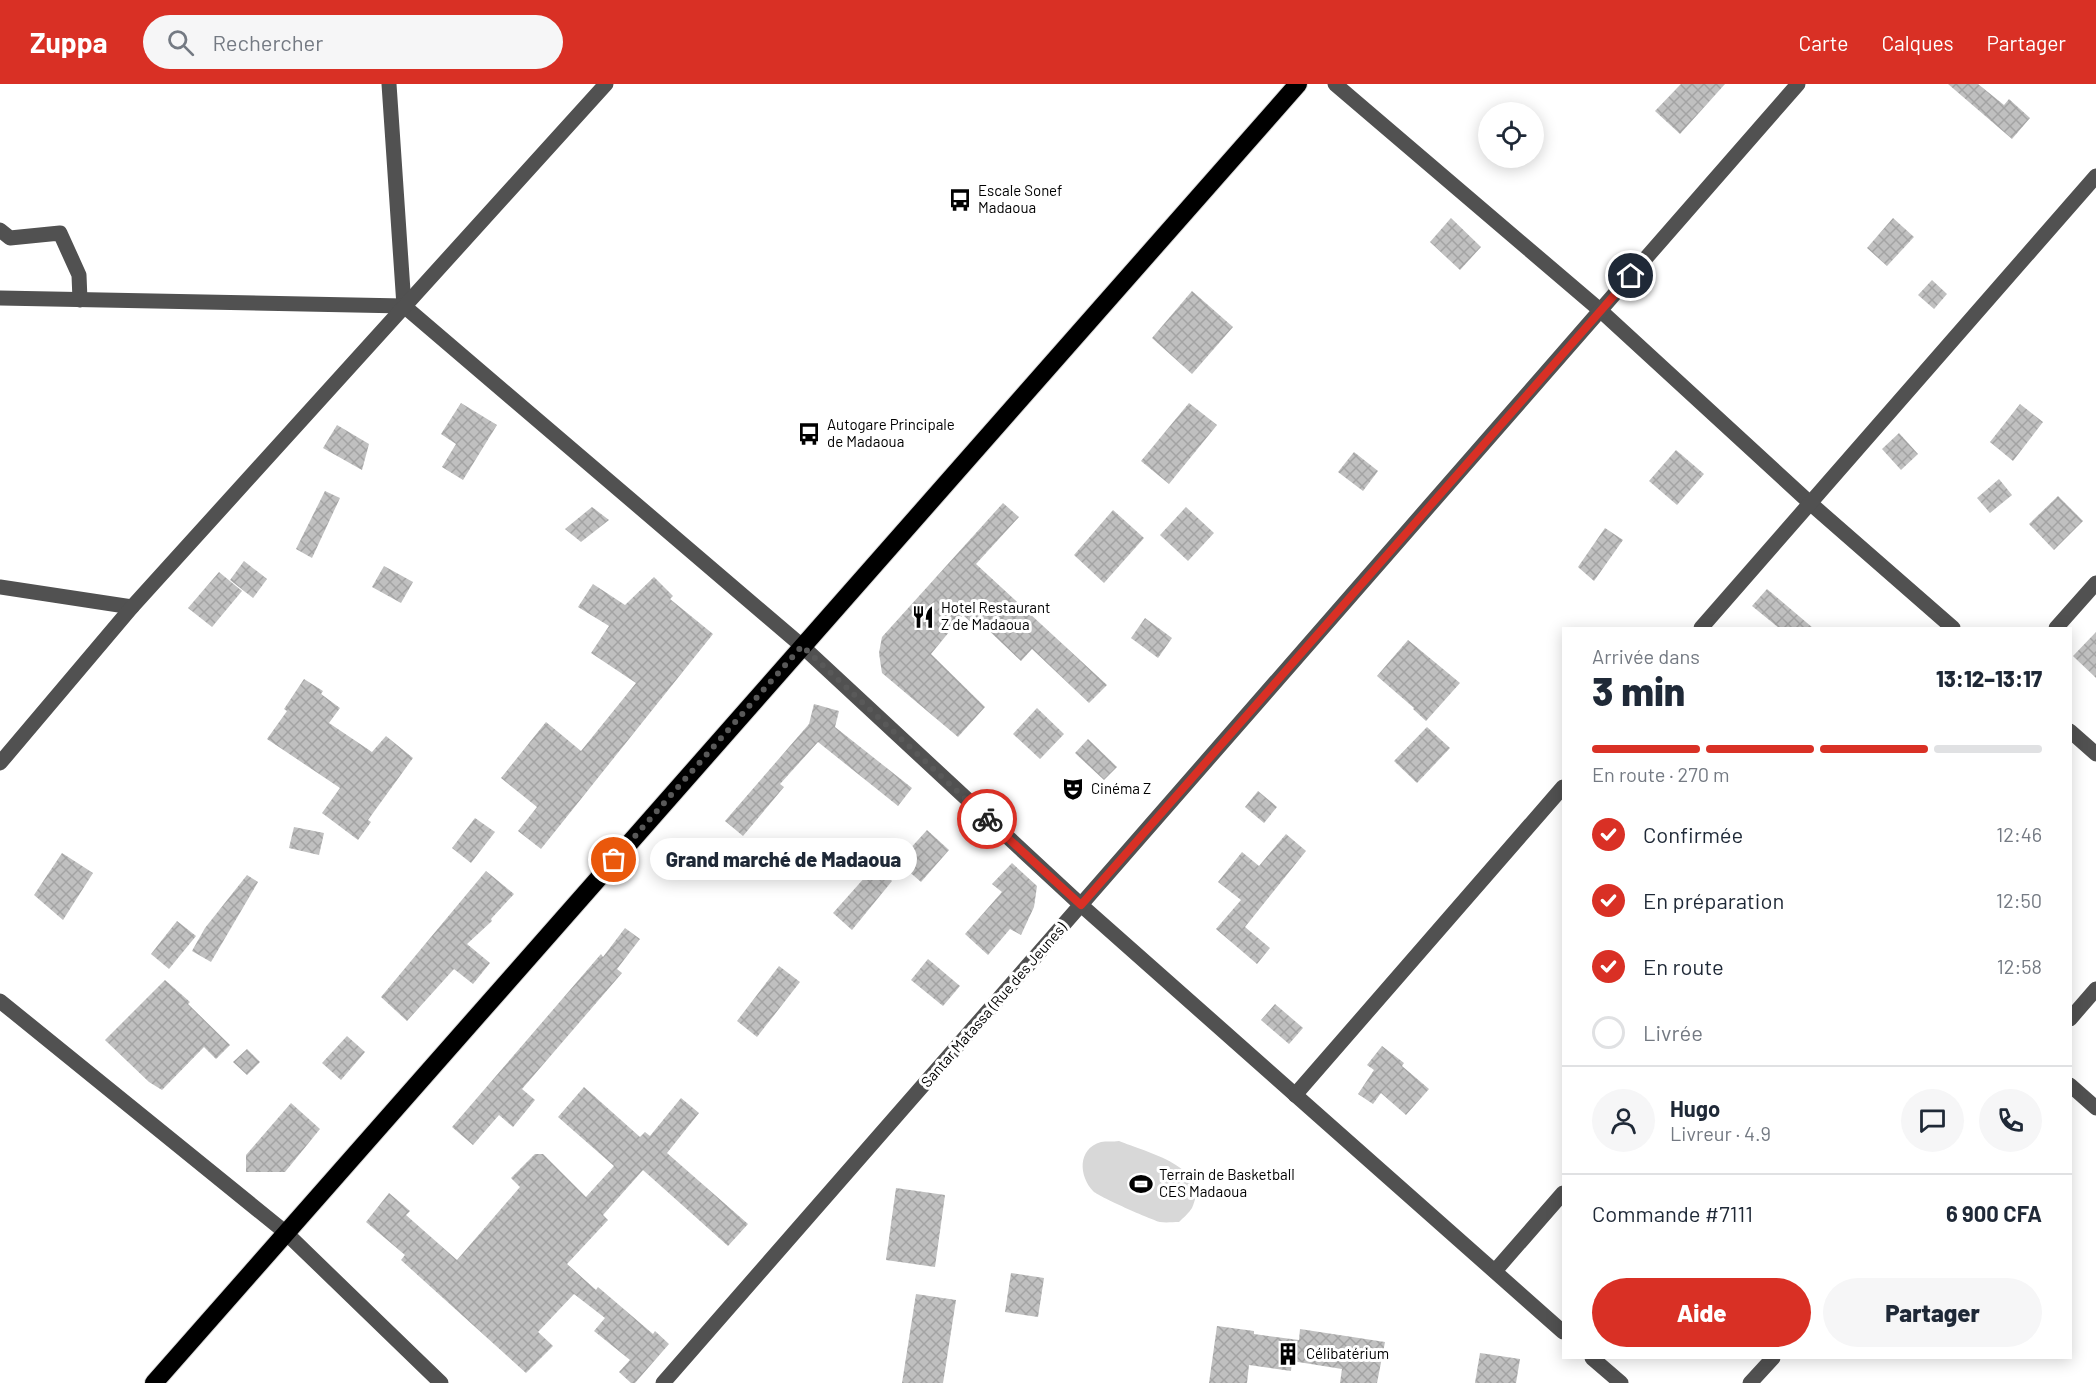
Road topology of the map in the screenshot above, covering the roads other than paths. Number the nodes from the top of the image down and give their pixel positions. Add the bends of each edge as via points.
1 (389, 84) edge
2 (606, 84) edge
3 (1298, 84) edge
4 (1335, 84) edge
5 (1798, 84) edge
6 (2096, 176) edge
7 (0, 230) edge
8 (0, 298) edge
9 (80, 300) junction
10 (404, 306) junction
11 (1601, 311) junction
12 (1810, 503) junction
13 (2096, 583) edge
14 (0, 587) edge
15 (132, 606) junction
16 (1702, 627) edge
17 (1952, 627) edge
18 (2057, 627) edge
19 (802, 646) junction
20 (2072, 733) edge
21 (2096, 754) edge
22 (0, 763) edge
23 (1562, 788) edge
24 (1081, 905) junction
25 (2096, 989) edge
26 (0, 1001) edge
27 (2072, 1016) edge
28 (2072, 1086) edge
29 (1295, 1095) junction
30 (2096, 1108) edge
31 (1562, 1194) edge
32 (285, 1232) junction
33 (1495, 1271) junction
34 (1562, 1331) edge
35 (1593, 1359) edge
36 (1772, 1359) edge
37 (154, 1383) edge
38 (441, 1383) edge
39 (663, 1383) edge
40 (1621, 1383) edge
41 (1750, 1383) edge

1 - 10 street
2 - 10 street
3 - 19 highway
4 - 11 street
5 - 11 street, Santar Matassa (Rue des Jeunes)
6 - 12 street
7 - 9 street via 10,238 60,233 79,275
8 - 9 street
9 - 10 street
10 - 15 street
10 - 19 street
11 - 12 street
11 - 24 street, Santar Matassa (Rue des Jeunes)
12 - 16 street
12 - 17 street
13 - 18 street
14 - 15 street
15 - 22 street
19 - 24 street
19 - 32 highway
20 - 21 street
23 - 29 street
24 - 29 street
24 - 39 street, Santar Matassa (Rue des Jeunes)
25 - 27 street
26 - 32 street
28 - 30 street
29 - 33 street
31 - 33 street
32 - 37 highway
32 - 38 street
33 - 34 street
35 - 40 street
36 - 41 street

